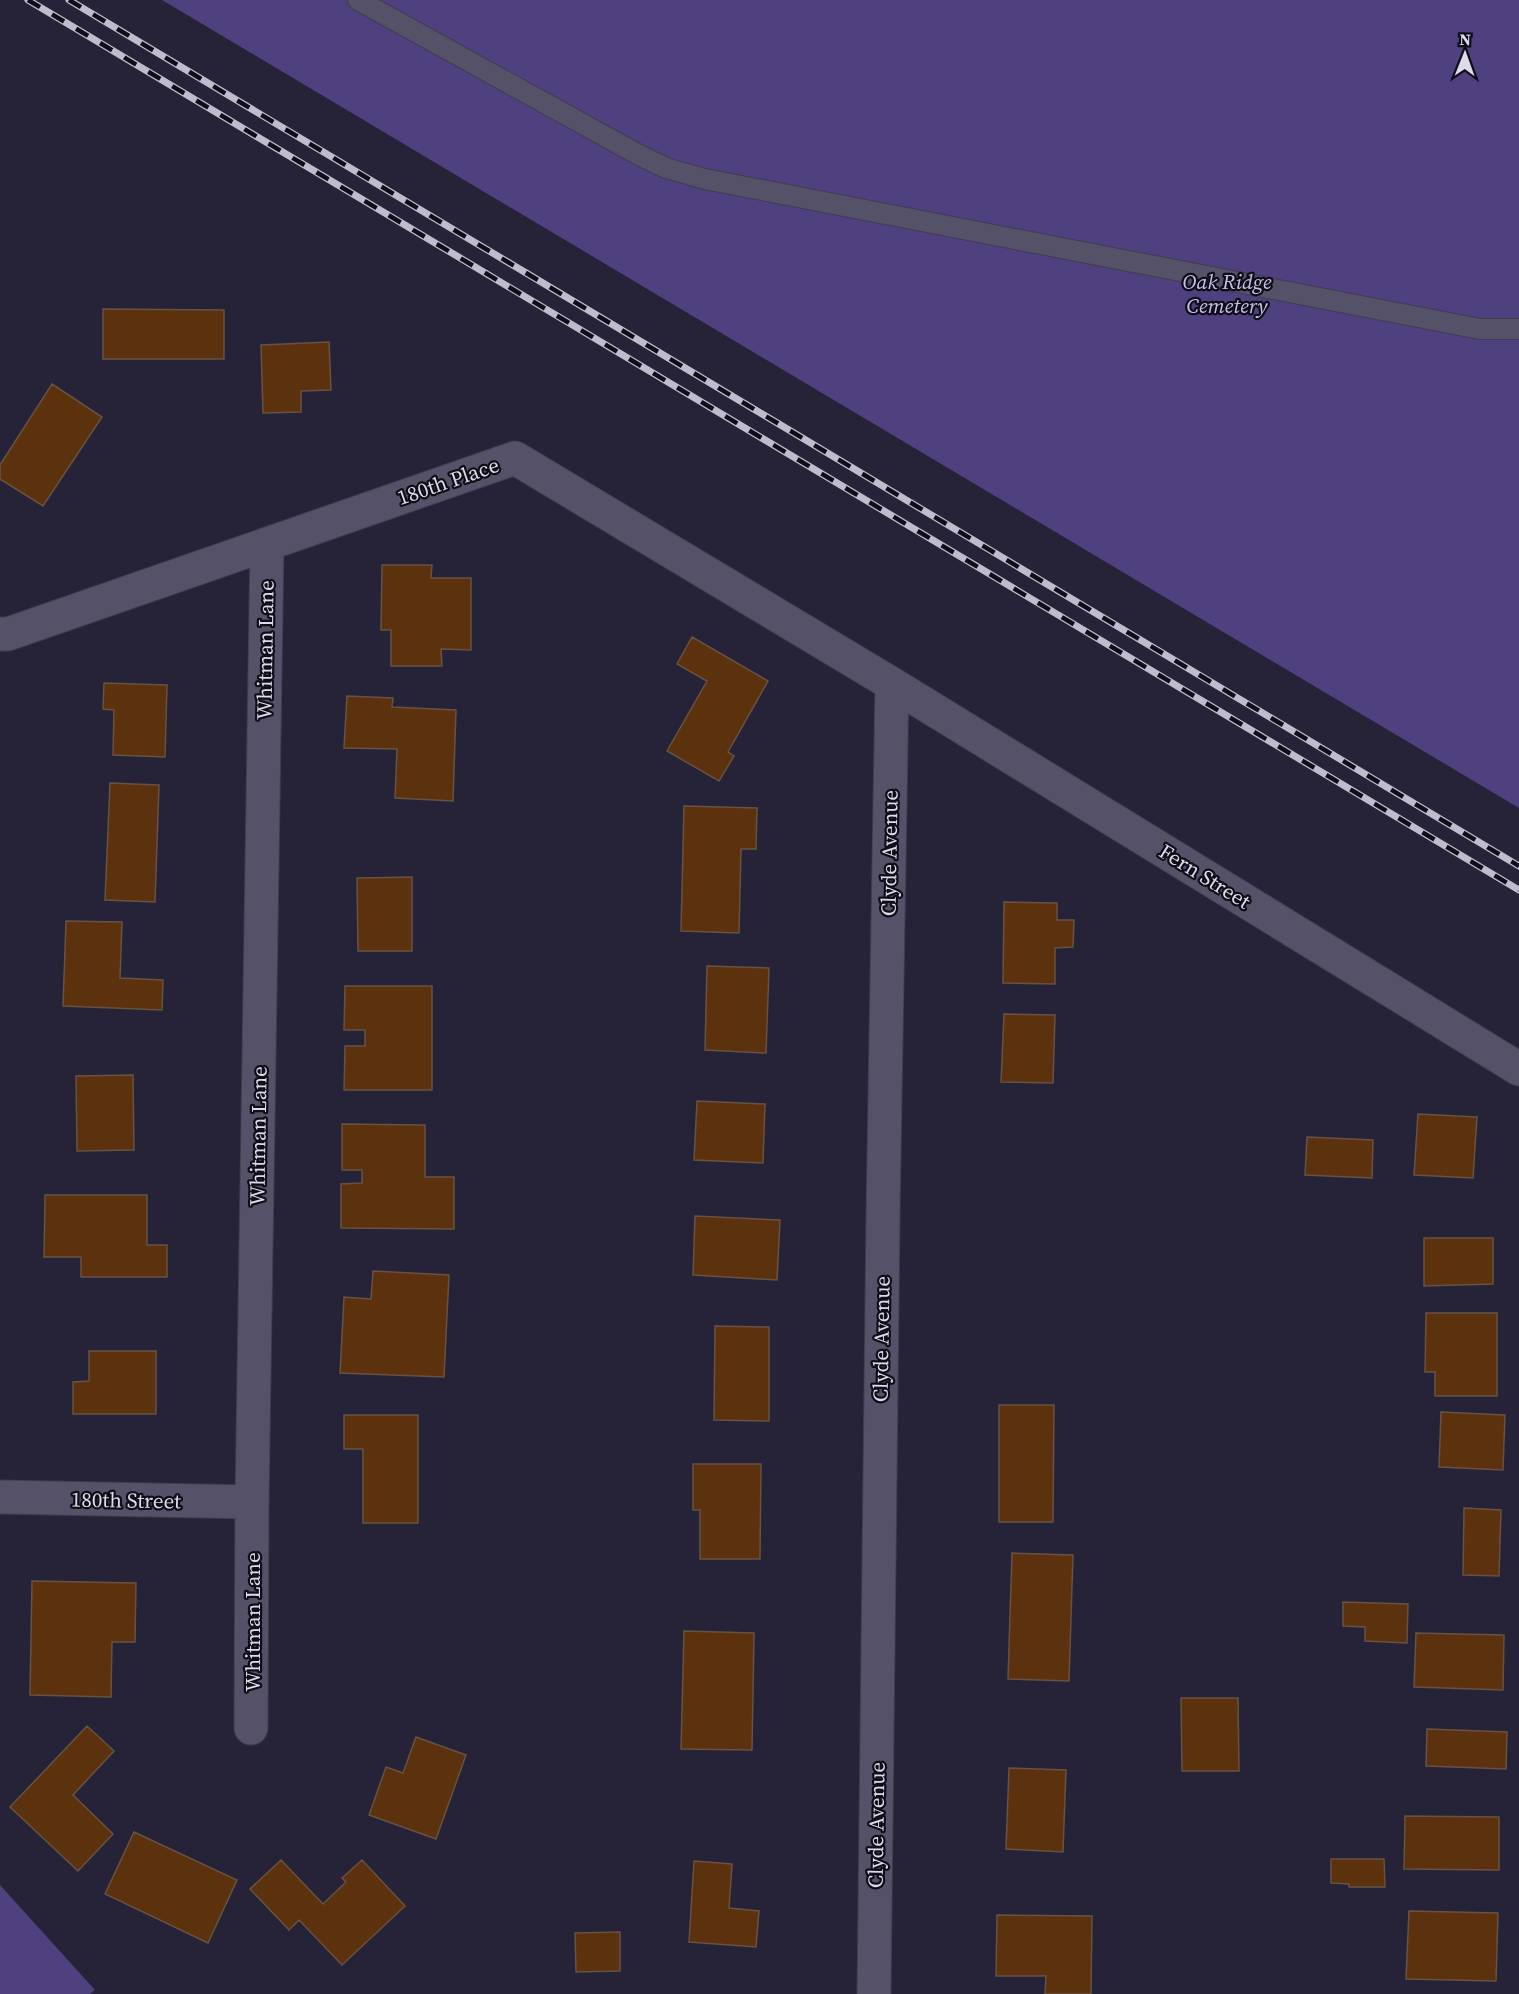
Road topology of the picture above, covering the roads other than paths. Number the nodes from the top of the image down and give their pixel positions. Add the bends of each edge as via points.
1 (358, 0) edge
2 (1519, 329) edge
3 (267, 544) junction
4 (0, 634) edge
5 (892, 684) junction
6 (1519, 1069) edge
7 (0, 1497) edge
8 (252, 1502) junction
9 (251, 1728) dead end
10 (874, 1994) edge

1 - 2 lane via 666,168 705,179 1480,329
3 - 4 street, 180th Place
3 - 5 street, 180th Place via 515,458
3 - 8 street, Whitman Lane
5 - 6 street, Fern Street
5 - 10 street, Clyde Avenue
7 - 8 street, 180th Street
8 - 9 street, Whitman Lane

